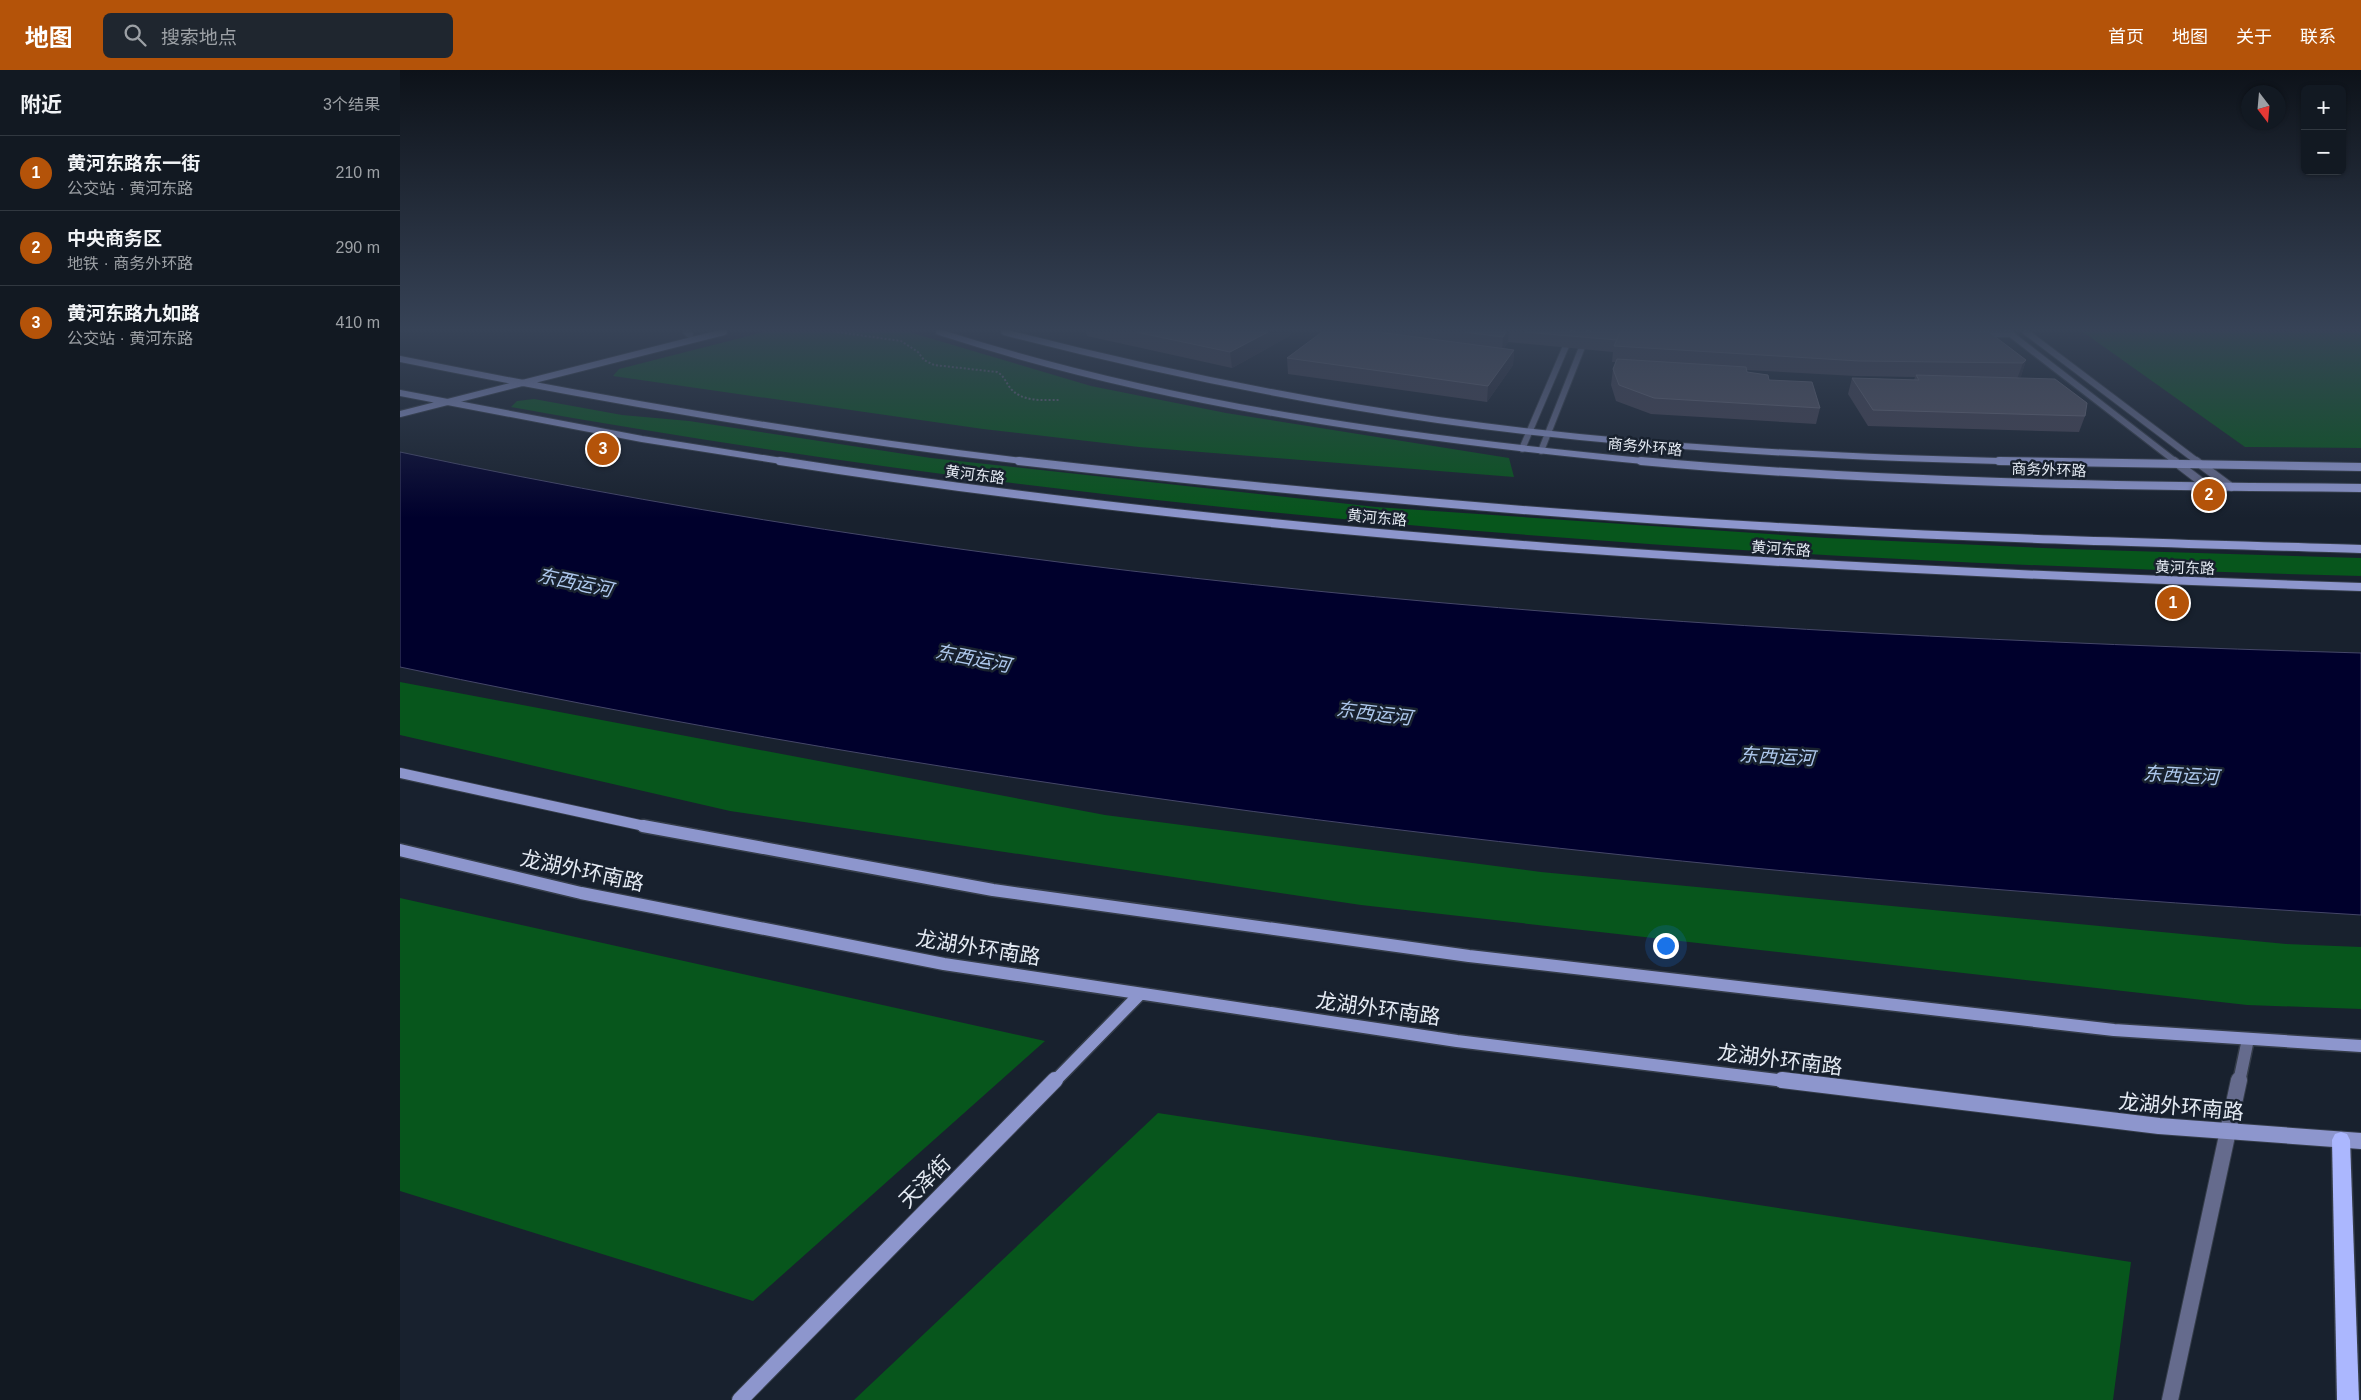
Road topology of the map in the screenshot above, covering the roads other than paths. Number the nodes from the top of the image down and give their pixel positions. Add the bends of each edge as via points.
1 (405, 394) edge
2 (455, 394) edge
3 (478, 394) edge
4 (581, 394) edge
5 (1181, 394) edge
6 (1284, 394) edge
7 (1546, 394) edge
8 (1564, 394) edge
9 (2089, 394) edge
10 (2108, 394) edge
11 (432, 400) junction
12 (446, 402) junction
13 (400, 408) edge
14 (400, 414) edge
15 (1530, 431) junction
16 (1549, 433) junction
17 (1522, 449) junction
18 (1541, 451) junction
19 (2179, 464) junction
20 (2201, 465) junction
21 (2361, 467) edge
22 (2208, 487) junction
23 (2232, 487) junction
24 (2361, 488) edge
25 (2361, 549) edge
26 (2361, 588) edge
27 (400, 773) edge
28 (400, 850) edge
29 (1140, 994) junction
30 (2248, 1039) junction
31 (2361, 1046) edge
32 (2228, 1132) junction
33 (2341, 1140) junction
34 (2361, 1141) edge
35 (740, 1400) edge
36 (2170, 1400) edge
37 (2348, 1400) edge

1 - 11 main road, 黄河东路
2 - 11 main road
3 - 12 main road
4 - 25 main road, 黄河东路 via 875,442 1293,490 1586,514 1880,532
5 - 17 main road, 商务外环路 via 1414,436
6 - 15 main road, 商务外环路 via 1431,419
7 - 15 street
8 - 16 street
9 - 19 street
10 - 20 street
11 - 12 main road, 黄河东路
11 - 13 main road
12 - 14 main road
12 - 26 main road, 黄河东路 via 608,434 837,471 1070,501 1272,522 1575,549 1898,570
15 - 16 main road, 商务外环路
15 - 17 street
16 - 18 street
16 - 19 main road, 商务外环路 via 1812,454
17 - 18 main road, 商务外环路
18 - 22 main road, 商务外环路 via 1775,471 1949,481
19 - 20 main road, 商务外环路
19 - 22 street
20 - 21 main road, 商务外环路
20 - 23 street
22 - 23 main road, 商务外环路
23 - 24 main road, 商务外环路
27 - 30 main road via 653,828 993,890 1300,934 2114,1030
28 - 29 main road, 龙湖外环南路 via 581,893 944,964
29 - 32 main road, 龙湖外环南路 via 1467,1042
29 - 35 main road, 天泽街
30 - 31 main road
30 - 32 street
32 - 33 main road, 龙湖外环南路
32 - 36 street
33 - 34 main road, 龙湖外环南路
33 - 37 main road

